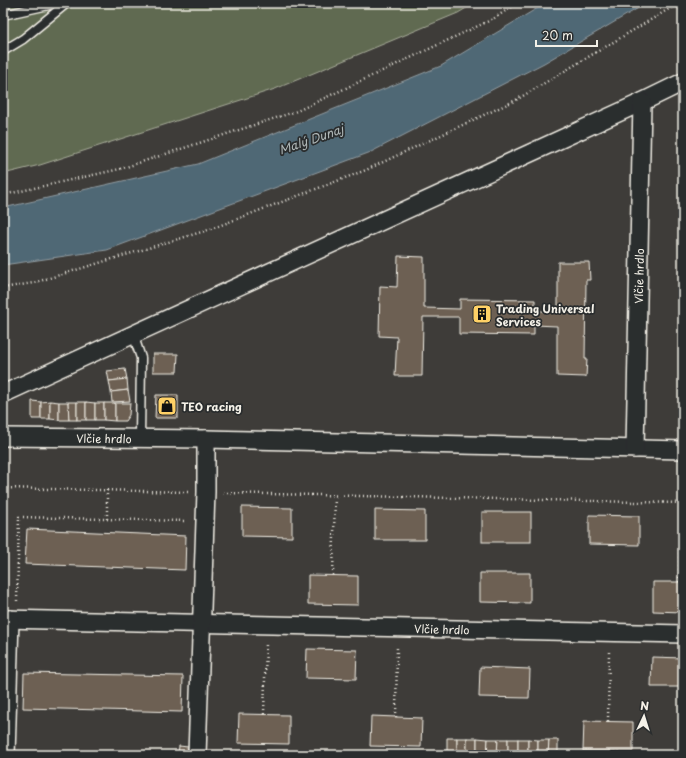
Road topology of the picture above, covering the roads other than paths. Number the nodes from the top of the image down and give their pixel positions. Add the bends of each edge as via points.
1 (58, 3) edge
2 (67, 3) edge
3 (3, 15) edge
4 (3, 51) edge
5 (683, 82) edge
6 (642, 102) junction
7 (133, 334) junction
8 (3, 394) edge
9 (3, 437) edge
10 (140, 438) junction
11 (206, 439) junction
12 (635, 449) junction
13 (683, 450) edge
14 (10, 619) edge
15 (201, 623) junction
16 (683, 634) edge
17 (6, 755) edge
18 (197, 755) edge

1 - 3 lane
2 - 4 lane via 23,39
5 - 6 street
6 - 7 street
6 - 12 street, Vlčie hrdlo
7 - 8 street
7 - 10 lane via 141,358
9 - 10 street, Vlčie hrdlo
10 - 11 street, Vlčie hrdlo
11 - 12 street, Vlčie hrdlo
11 - 15 street
12 - 13 street, Vlčie hrdlo
14 - 15 street, Vlčie hrdlo
14 - 17 street
15 - 16 street, Vlčie hrdlo
15 - 18 street

